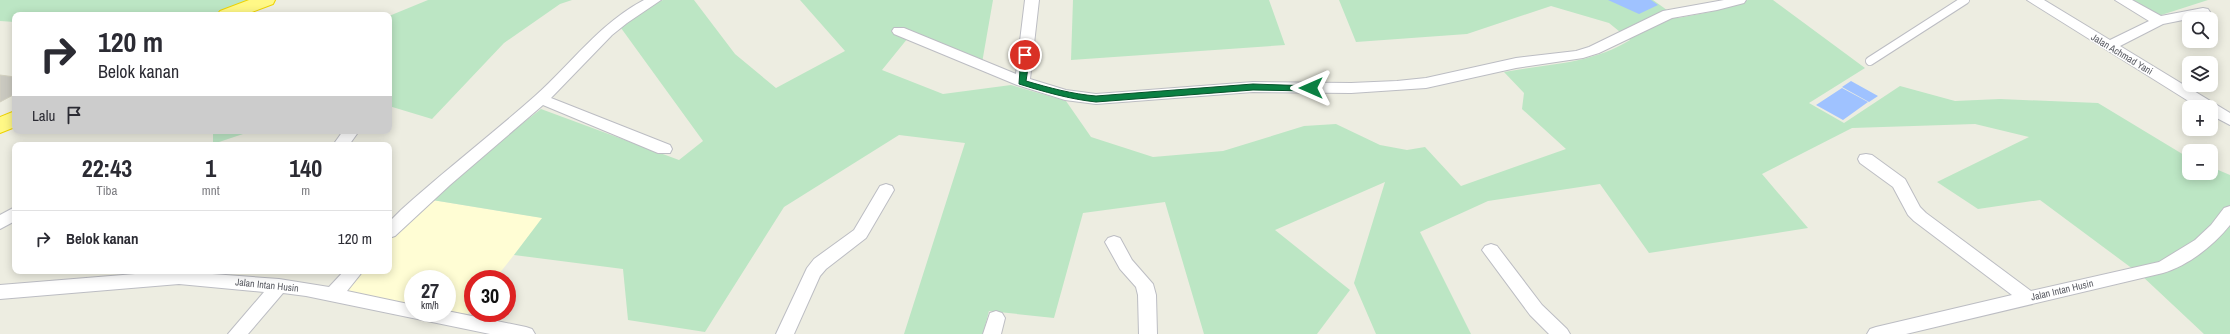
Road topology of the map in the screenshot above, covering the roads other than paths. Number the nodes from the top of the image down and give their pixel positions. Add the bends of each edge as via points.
1 (266, 0) edge
2 (654, 0) edge
3 (1032, 0) edge
4 (1739, 0) edge
5 (1965, 0) edge
6 (2034, 0) edge
7 (2122, 0) edge
8 (236, 12) edge
9 (2182, 16) edge
10 (2159, 21) junction
11 (899, 31) dead end
12 (2109, 46) junction
13 (1870, 61) dead end
14 (1022, 82) junction
15 (541, 100) junction
16 (2197, 100) edge
17 (2218, 113) edge
18 (12, 120) edge
19 (2230, 120) edge
20 (0, 126) edge
21 (664, 150) dead end
22 (1866, 160) dead end
23 (886, 190) dead end
24 (2230, 212) edge
25 (12, 215) edge
26 (0, 223) edge
27 (392, 229) edge
28 (1114, 242) dead end
29 (1491, 250) dead end
30 (351, 274) edge
31 (208, 275) edge
32 (280, 286) junction
33 (0, 292) edge
34 (333, 295) junction
35 (2028, 298) junction
36 (404, 310) edge
37 (441, 322) edge
38 (456, 328) edge
39 (496, 331) edge
40 (1881, 333) edge
41 (237, 334) edge
42 (526, 334) edge
43 (785, 334) edge
44 (1148, 334) edge
45 (1561, 334) edge

1 - 8 highway
2 - 15 street via 632,11 617,23
3 - 14 street
4 - 14 street via 1668,14 1594,50 1578,55 1516,64 1426,83 1298,89 1253,87 1096,99 1065,95
5 - 13 lane
6 - 12 street, Jalan Achmad Yani
7 - 10 street
9 - 10 street
10 - 12 street
11 - 14 street
12 - 16 street, Jalan Achmad Yani
15 - 21 street
15 - 27 street via 416,205
17 - 19 street, Jalan Achmad Yani
18 - 20 highway
22 - 35 street via 1899,183 1920,217
23 - 43 street via 860,234 812,273
24 - 35 street, Jalan Intan Husin via 2225,221 2195,249 2164,267
25 - 26 street
28 - 44 street via 1126,264 1144,284 1147,295
29 - 45 street via 1536,310
30 - 34 street
31 - 32 street, Jalan Intan Husin
31 - 33 street, Jalan Intan Husin via 142,278
32 - 34 street, Jalan Intan Husin
32 - 41 street
34 - 36 street, Jalan Intan Husin
35 - 40 street, Jalan Intan Husin
37 - 38 street
38 - 39 street
39 - 42 street

